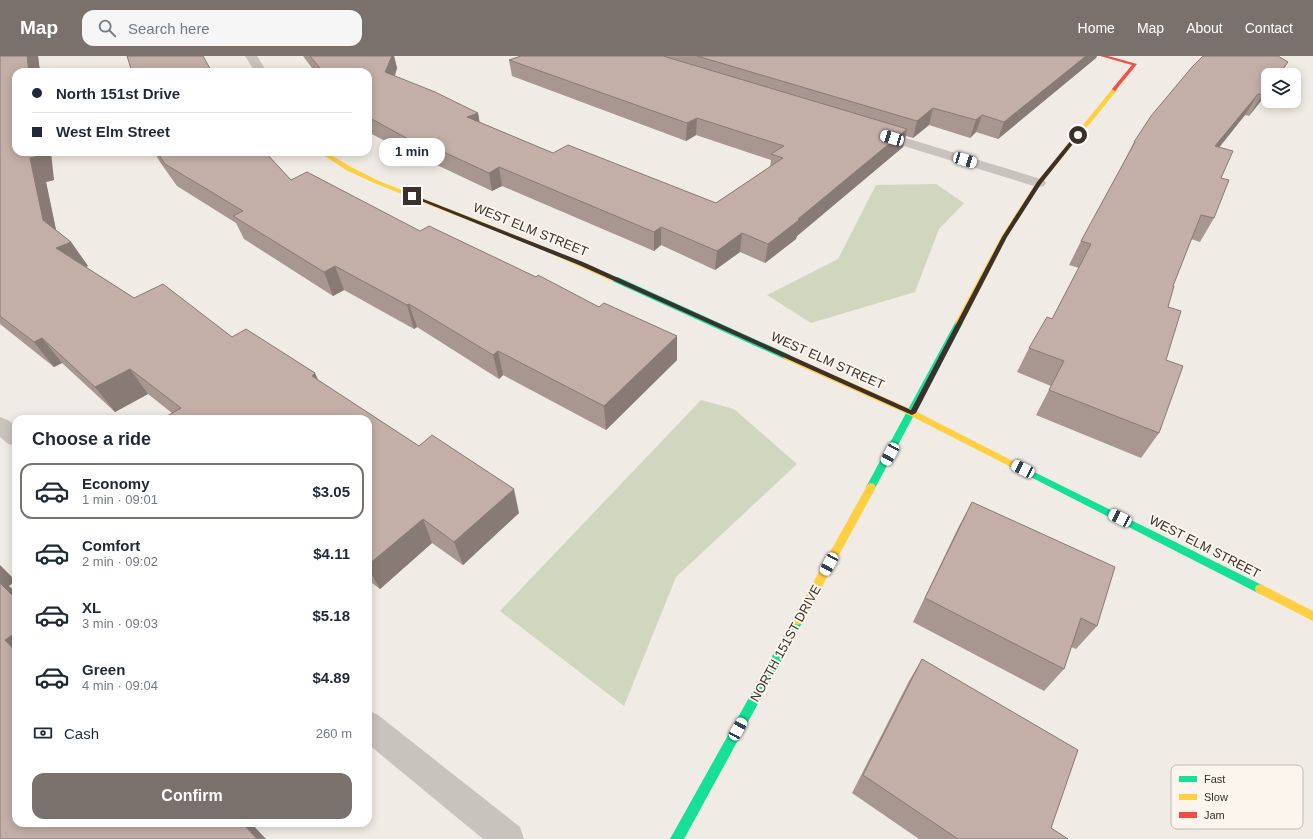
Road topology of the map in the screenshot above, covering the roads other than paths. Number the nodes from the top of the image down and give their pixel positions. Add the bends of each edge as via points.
1 (251, 56) edge
2 (1102, 56) edge
3 (258, 68) edge
4 (866, 130) edge
5 (328, 156) edge
6 (1039, 183) junction
7 (912, 413) junction
8 (0, 425) edge
9 (12, 435) edge
10 (1313, 616) edge
11 (372, 728) edge
12 (508, 839) edge
13 (677, 839) edge

1 - 3 street
2 - 6 street, NORTH 151ST DRIVE via 1135,64
4 - 6 street
5 - 7 street, WEST ELM STREET via 340,165 384,185 581,264
6 - 7 street, NORTH 151ST DRIVE via 1004,237
7 - 10 street, WEST ELM STREET
7 - 13 street, NORTH 151ST DRIVE
8 - 9 street
11 - 12 street

